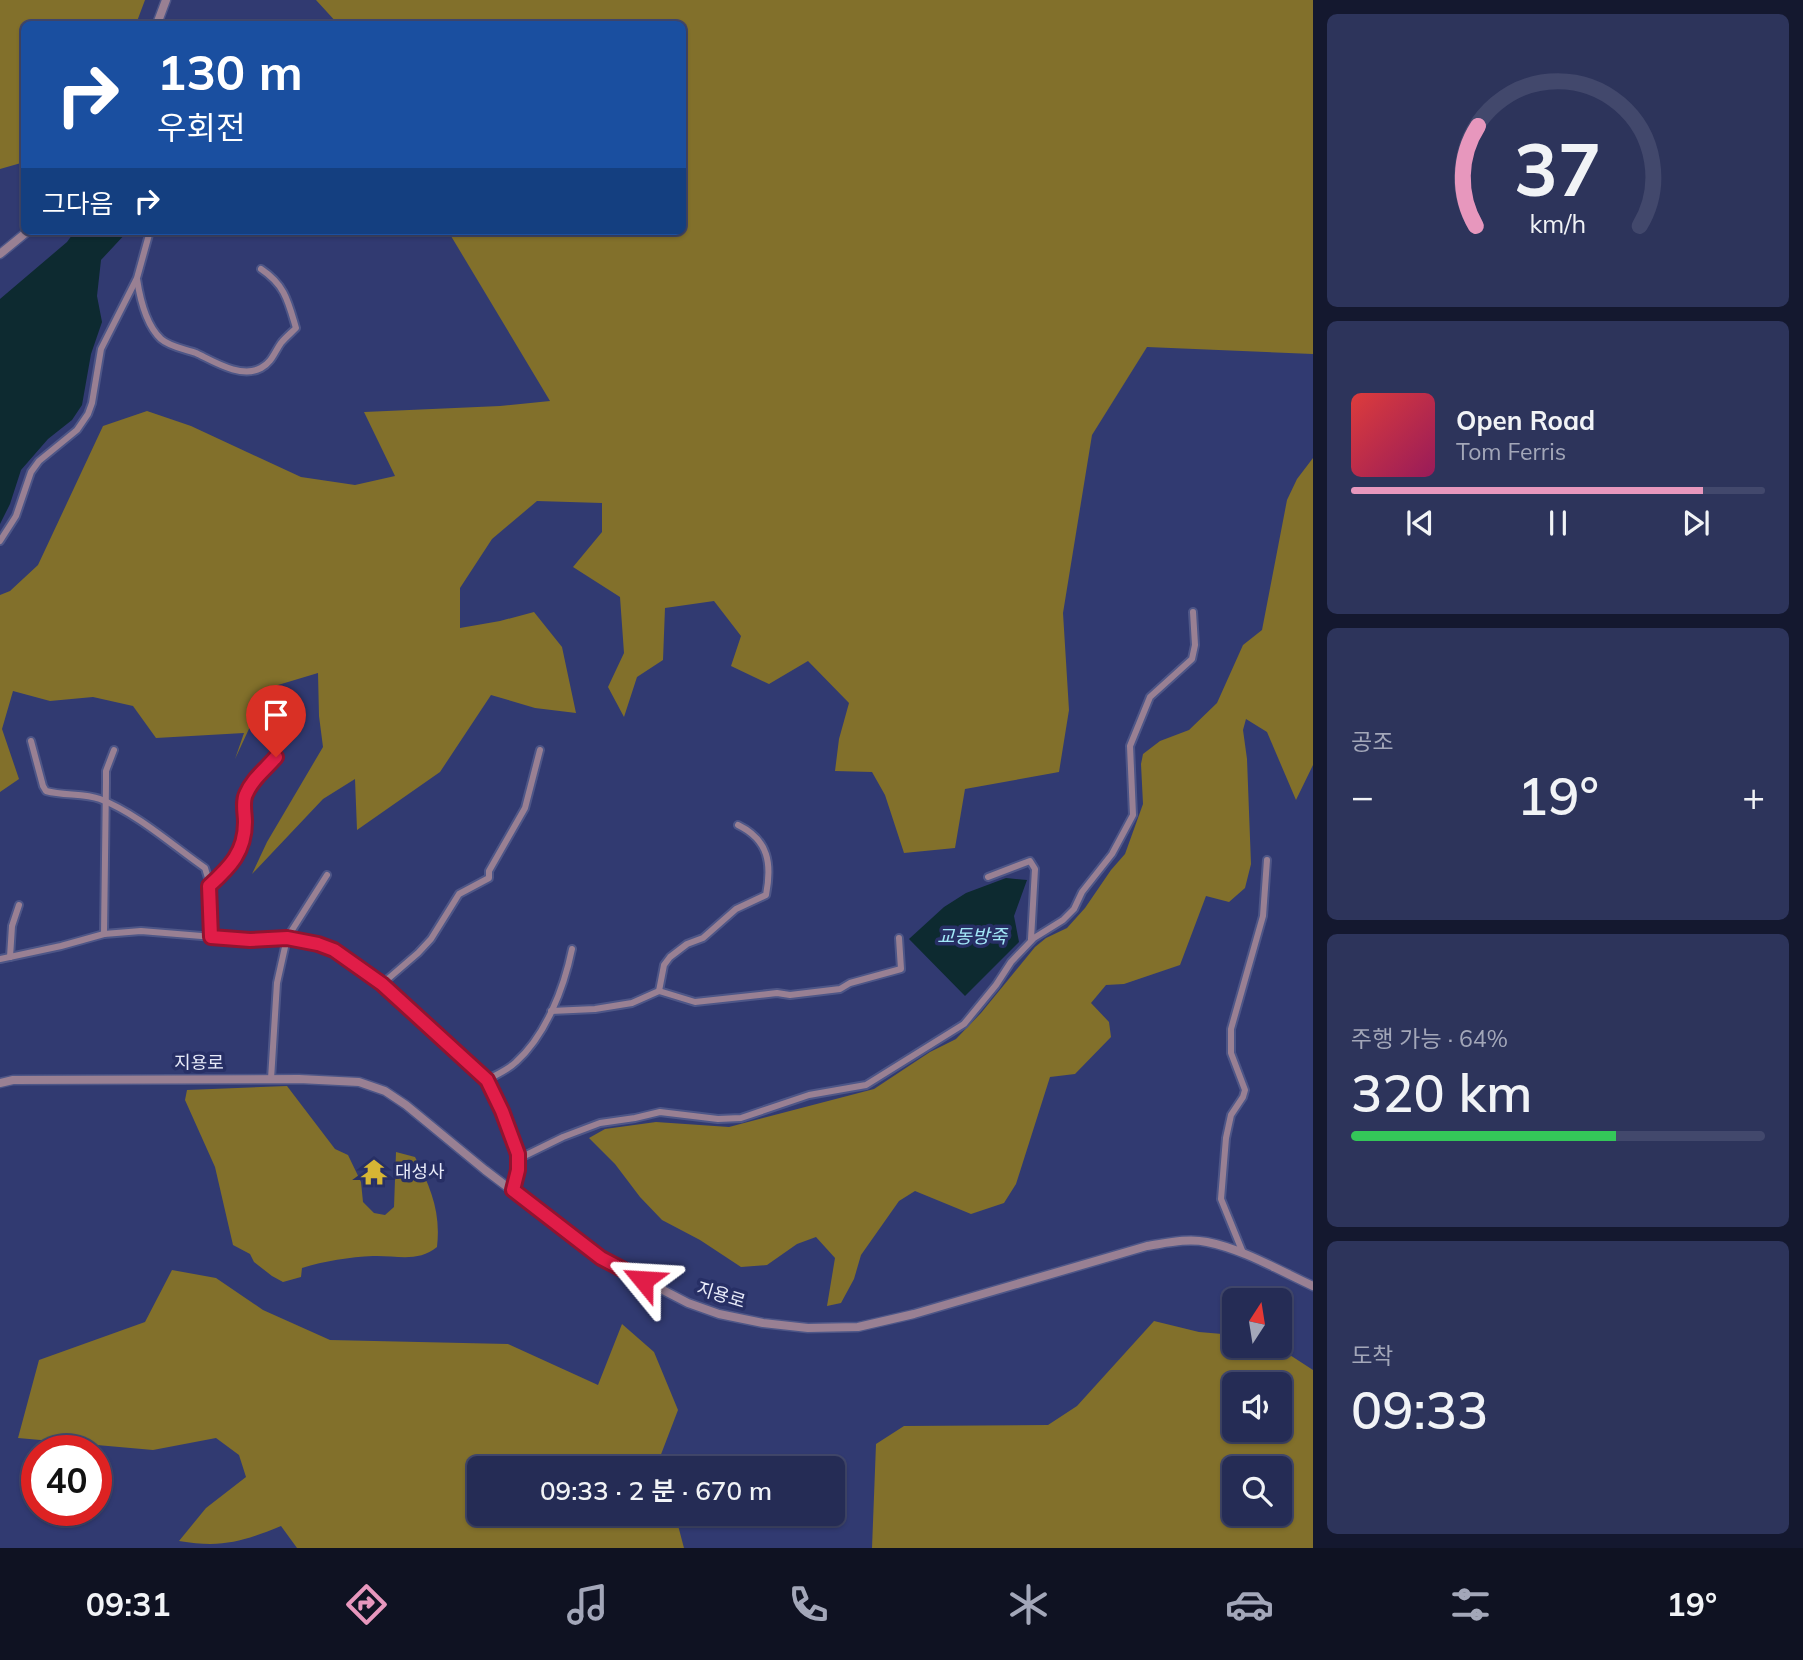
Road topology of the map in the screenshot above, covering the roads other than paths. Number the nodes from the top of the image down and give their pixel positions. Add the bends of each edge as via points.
1 (166, 0) edge
2 (158, 21) edge
3 (23, 235) edge
4 (149, 235) edge
5 (0, 254) edge
6 (261, 269) dead end
7 (137, 278) junction
8 (0, 541) edge
9 (1194, 612) dead end
10 (31, 741) dead end
11 (114, 750) dead end
12 (540, 750) dead end
13 (276, 757) dead end
14 (106, 802) junction
15 (738, 825) dead end
16 (1266, 860) dead end
17 (327, 875) dead end
18 (988, 877) dead end
19 (209, 886) junction
20 (19, 905) dead end
21 (104, 934) junction
22 (211, 937) junction
23 (287, 938) junction
24 (899, 938) dead end
25 (1031, 941) junction
26 (572, 950) dead end
27 (10, 957) junction
28 (0, 959) edge
29 (382, 984) junction
30 (659, 991) junction
31 (551, 1011) junction
32 (271, 1079) junction
33 (487, 1080) junction
34 (0, 1083) edge
35 (518, 1159) junction
36 (513, 1190) junction
37 (1243, 1255) junction
38 (1313, 1286) edge

1 - 2 street
3 - 5 street
4 - 7 street
6 - 7 street via 282,288 296,328 268,363 251,371 222,367 161,339 144,310
7 - 8 street via 101,349 88,414 31,472 16,516
9 - 25 street via 1192,659 1150,697 1130,746 1133,814 1074,909
10 - 14 street via 46,791
11 - 14 street via 106,771
12 - 29 street via 525,808 489,878 459,894 431,940
13 - 19 street via 257,774 245,796 240,853
14 - 19 street via 205,868
14 - 21 street
15 - 30 street via 763,843 768,864 766,895 736,909 703,938 670,957
16 - 37 street via 1263,916 1231,1029 1231,1053 1245,1090 1231,1115 1221,1199
17 - 23 street
18 - 25 street via 1030,861 1035,869
19 - 22 street
20 - 27 street
21 - 22 street via 141,931
21 - 27 street
22 - 23 street
23 - 29 street via 334,950
23 - 32 street via 277,983
24 - 30 street via 901,969 839,989 707,1002
25 - 35 street via 964,1024 866,1085 809,1095 741,1118 660,1112 600,1122
26 - 31 street
27 - 28 street
29 - 33 street
30 - 31 street via 632,1003
31 - 33 street via 527,1051
32 - 34 street, 지용로
32 - 36 street, 지용로 via 335,1079 385,1091
33 - 35 street
35 - 36 street
36 - 37 street, 지용로 via 601,1258 688,1303 751,1321 808,1328 858,1327 914,1314 1147,1246 1206,1242
37 - 38 street, 지용로

